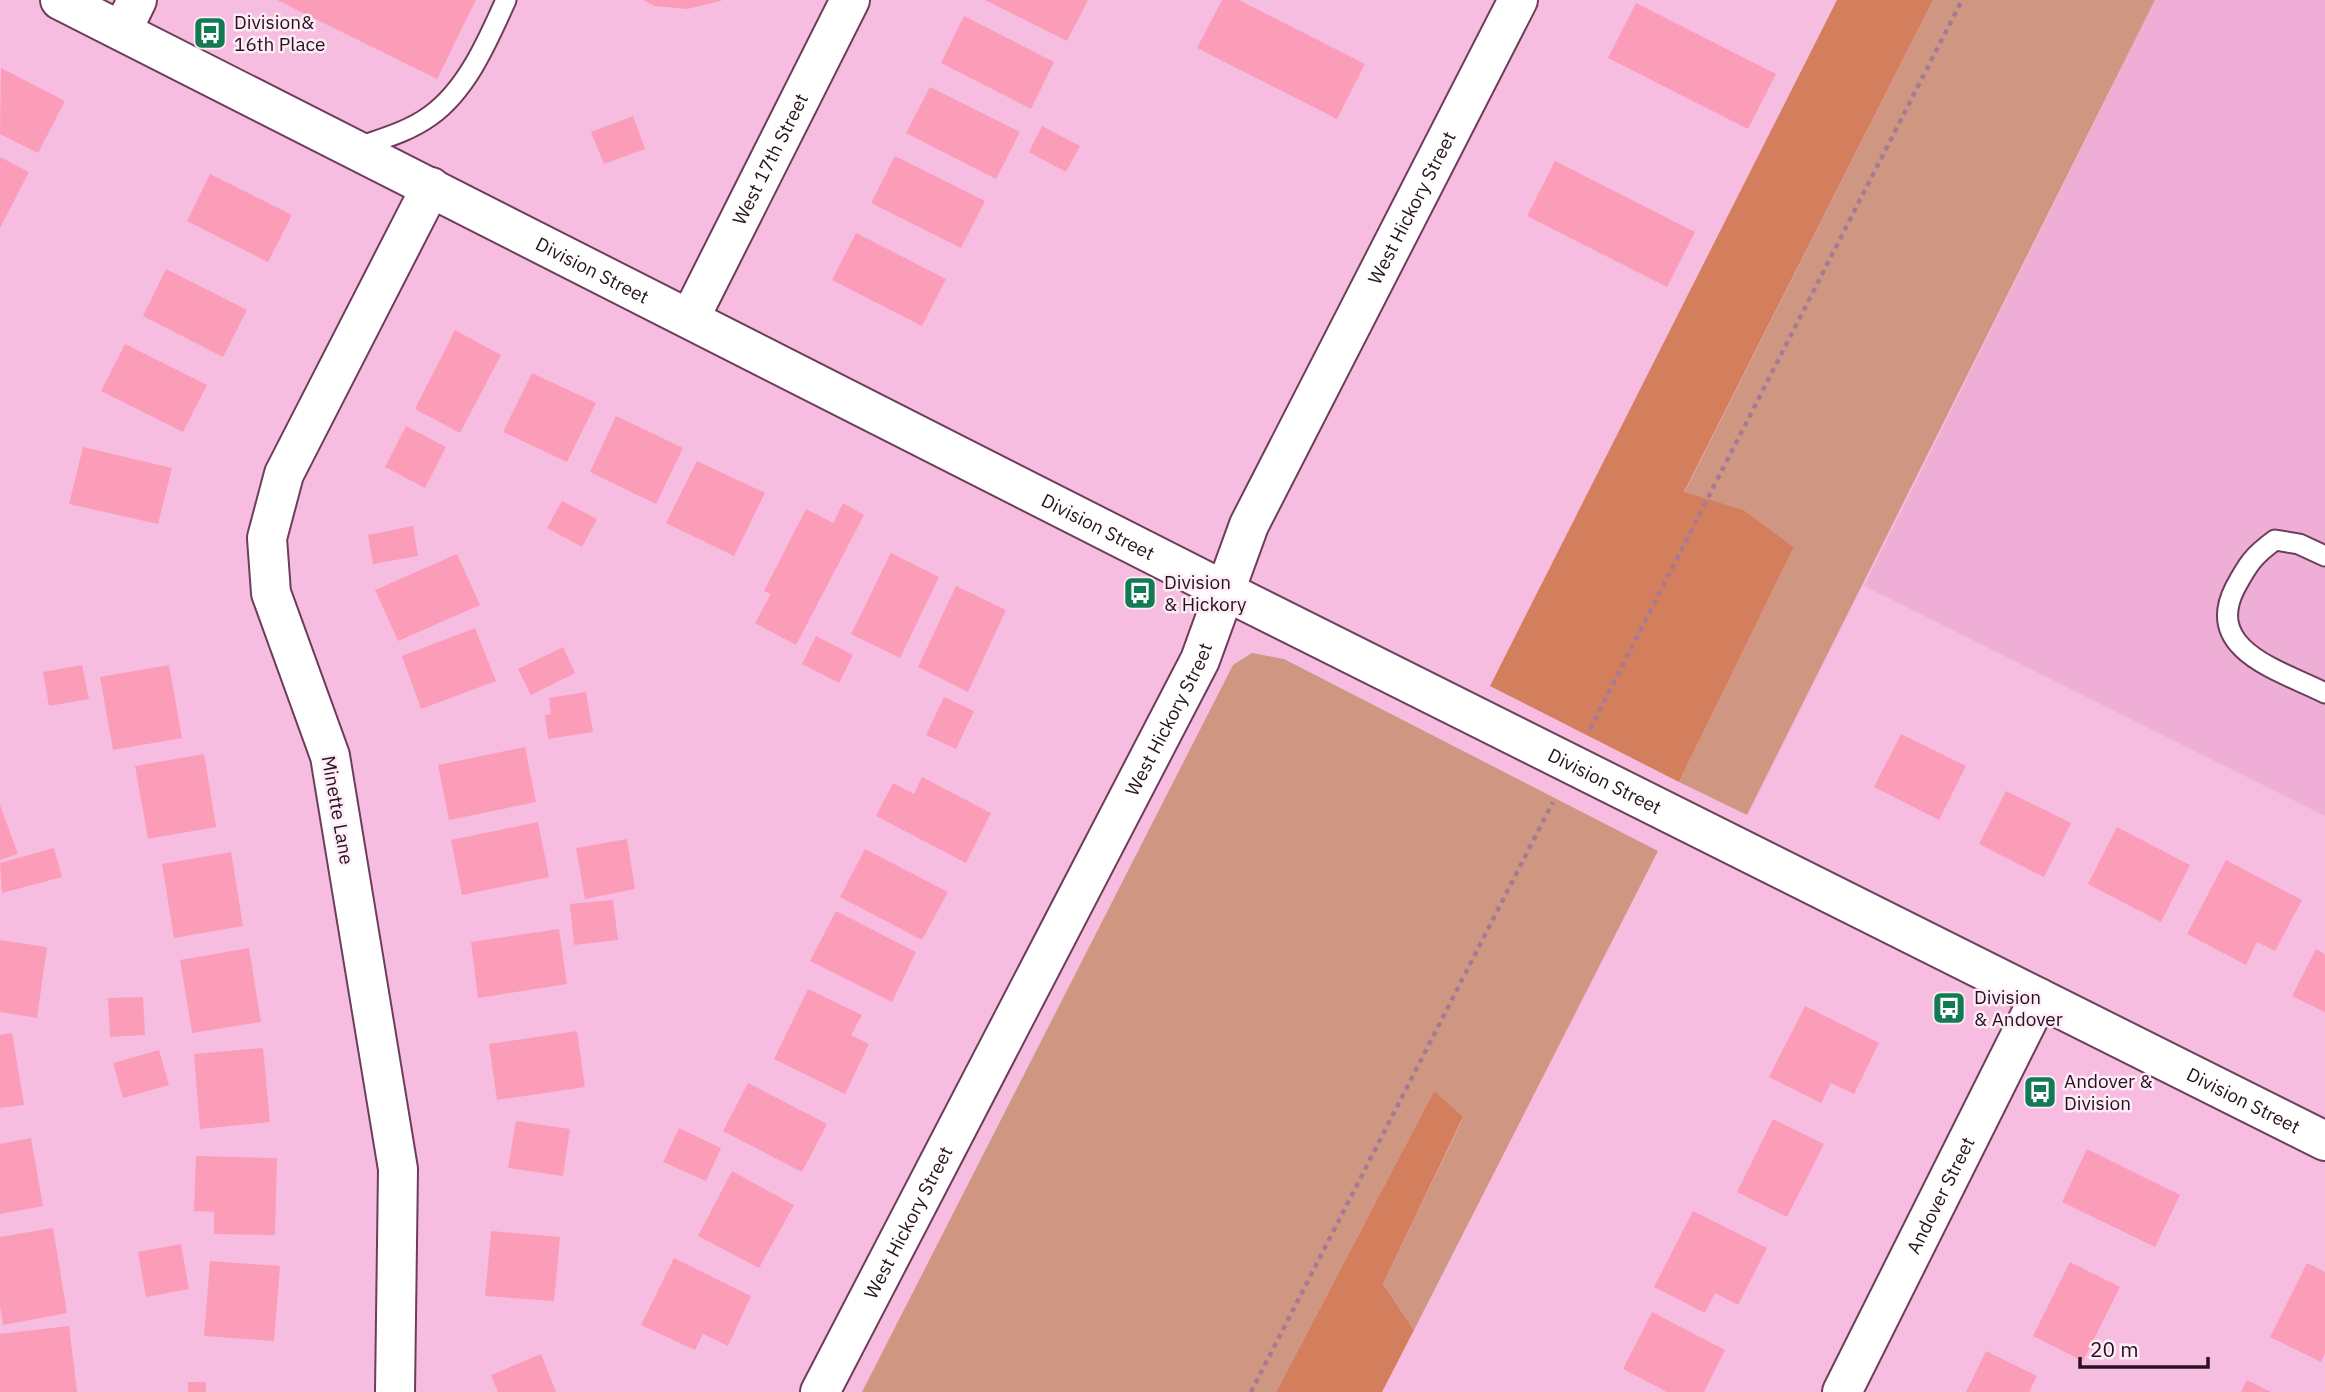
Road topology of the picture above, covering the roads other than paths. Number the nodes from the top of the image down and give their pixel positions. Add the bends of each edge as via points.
1 (60, 0) edge
2 (506, 0) edge
3 (850, 0) edge
4 (1518, 0) edge
5 (130, 16) edge
6 (355, 149) junction
7 (431, 187) junction
8 (690, 318) junction
9 (2325, 556) edge
10 (1227, 592) junction
11 (2325, 693) edge
12 (2039, 999) junction
13 (2325, 1141) edge
14 (395, 1392) edge
15 (820, 1392) edge
16 (1842, 1392) edge

1 - 5 street, Division Street
2 - 6 lane via 484,48 432,115
3 - 8 street, West 17th Street
4 - 10 street, West Hickory Street via 1249,526
5 - 6 street, Division Street
6 - 7 street, Division Street
7 - 8 street, Division Street
7 - 14 street, Minette Lane via 284,474 267,538 271,593 330,756 398,1169
8 - 10 street, Division Street
9 - 11 lane via 2299,544 2275,540 2251,557 2228,602 2228,632 2246,654
10 - 12 street, Division Street
10 - 15 street, West Hickory Street via 1194,673
12 - 13 street, Division Street
12 - 16 street, Andover Street

